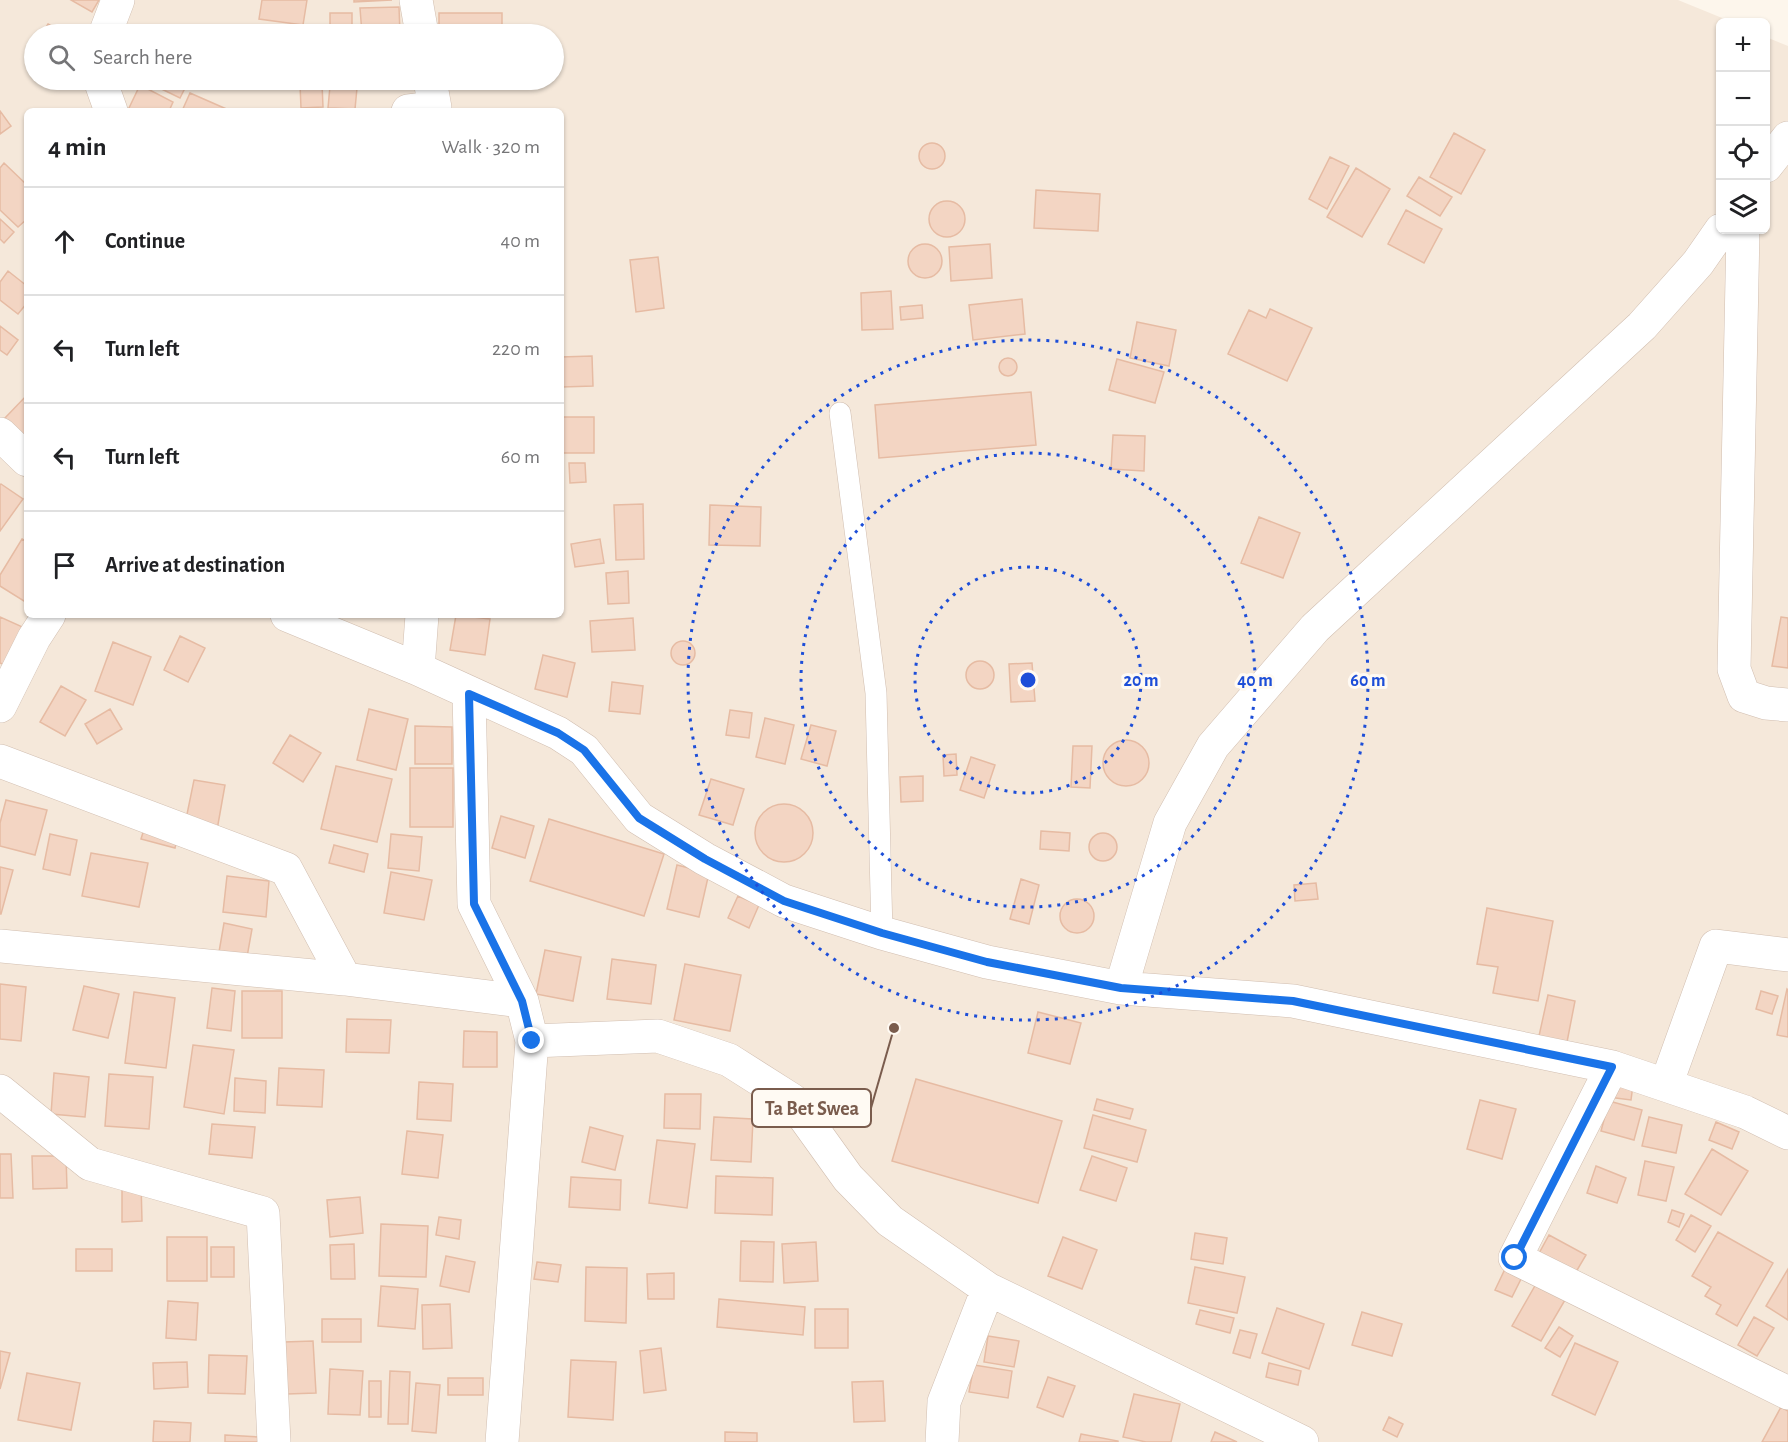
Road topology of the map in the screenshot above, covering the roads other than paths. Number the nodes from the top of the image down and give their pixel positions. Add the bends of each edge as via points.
1 (118, 0) edge
2 (416, 0) edge
3 (109, 24) edge
4 (420, 24) edge
5 (104, 90) edge
6 (432, 90) edge
7 (110, 108) edge
8 (435, 108) edge
9 (1788, 138) edge
10 (1770, 161) edge
11 (1718, 234) edge
12 (1743, 234) edge
13 (840, 413) dead end
14 (0, 434) edge
15 (24, 457) edge
16 (47, 618) edge
17 (294, 618) edge
18 (422, 618) edge
19 (418, 669) junction
20 (469, 694) junction
21 (1788, 705) edge
22 (0, 706) edge
23 (0, 761) edge
24 (882, 933) junction
25 (0, 946) edge
26 (1788, 955) edge
27 (345, 979) junction
28 (1121, 988) junction
29 (522, 1001) junction
30 (532, 1041) junction
31 (1612, 1067) junction
32 (1666, 1085) junction
33 (0, 1091) edge
34 (1788, 1133) edge
35 (988, 1289) junction
36 (1788, 1393) edge
37 (274, 1442) edge
38 (502, 1442) edge
39 (942, 1442) edge
40 (1302, 1442) edge

1 - 3 street
2 - 4 street
5 - 7 street
6 - 8 street
9 - 10 street
11 - 28 street via 1642,326 1315,628 1213,746 1170,823
12 - 21 street via 1734,669 1744,696
13 - 24 lane via 876,693
14 - 15 street
16 - 22 street
17 - 19 street
18 - 19 street
19 - 20 street
20 - 24 street via 558,733 584,750 639,818 705,859 784,901
20 - 29 street via 474,904
23 - 27 street via 286,869
24 - 28 street via 987,962
25 - 27 street
26 - 32 street via 1716,946
27 - 29 street
28 - 31 street via 1293,1001
29 - 30 street
30 - 35 street via 658,1036 729,1060 792,1100 848,1178 890,1221
30 - 38 street
31 - 32 street
31 - 36 street via 1515,1258
32 - 34 street via 1745,1112
33 - 37 street via 90,1164 263,1213
35 - 39 street via 944,1402
35 - 40 street

